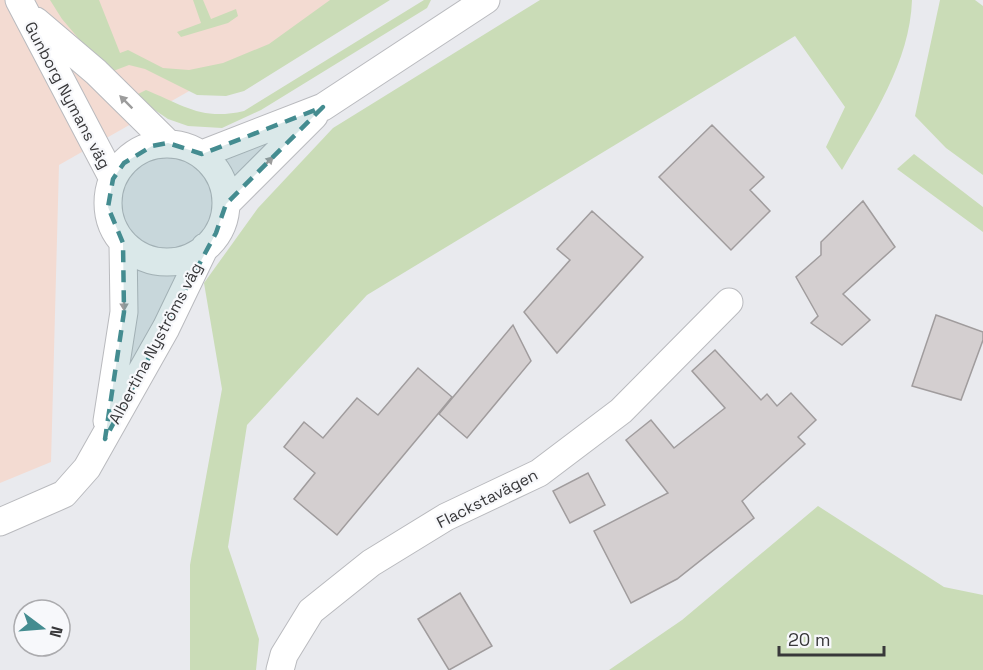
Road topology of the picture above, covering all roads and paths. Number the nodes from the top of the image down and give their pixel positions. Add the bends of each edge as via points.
1 (486, 0) edge
2 (21, 5) edge
3 (322, 107) junction
4 (168, 143) junction
5 (202, 154) junction
6 (113, 179) junction
7 (226, 204) junction
8 (123, 243) junction
9 (205, 247) junction
10 (729, 302) dead end
11 (105, 439) junction
12 (0, 522) edge
13 (280, 670) edge

1 - 3 street
4 -> 2 street, Gunborg Nymans väg
2 - 6 street, Gunborg Nymans väg
3 - 5 street
7 -> 3 street
4 - 5 street
4 - 6 street via 135,154
5 - 7 street via 218,171 226,190
6 - 8 street via 108,207
7 - 9 street via 224,219
8 - 9 street via 150,259 170,261
8 -> 11 street, Albertina Nyströms väg via 124,312
9 - 11 street, Albertina Nyströms väg
10 - 13 street, Flackstavägen via 621,411 539,473 446,517 371,563 311,611 284,654
11 - 12 street, Albertina Nyströms väg via 64,494

